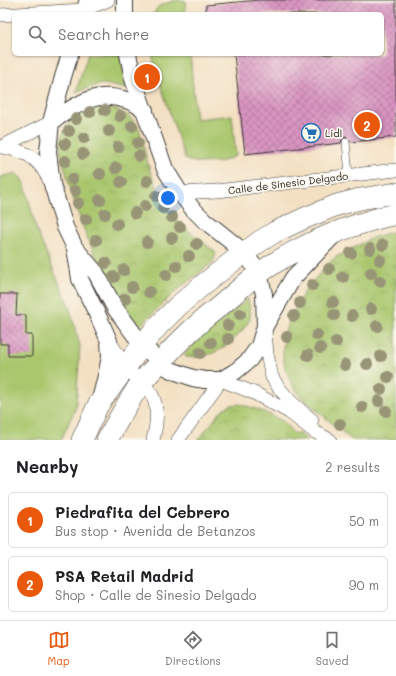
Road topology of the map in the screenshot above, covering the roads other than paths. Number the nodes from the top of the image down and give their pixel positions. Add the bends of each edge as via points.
1 (108, 0) edge
2 (125, 0) edge
3 (85, 8) edge
4 (36, 12) edge
5 (125, 12) edge
6 (12, 14) edge
7 (0, 15) edge
8 (69, 56) edge
9 (128, 56) edge
10 (145, 110) junction
11 (51, 122) junction
12 (346, 142) dead end
13 (1, 147) edge
14 (396, 170) edge
15 (349, 175) junction
16 (52, 184) junction
17 (180, 193) junction
18 (396, 193) edge
19 (396, 214) edge
20 (338, 231) junction
21 (75, 248) junction
22 (244, 252) junction
23 (259, 273) junction
24 (265, 326) junction
25 (109, 340) junction
26 (142, 345) junction
27 (160, 362) junction
28 (126, 366) junction
29 (221, 380) junction
30 (142, 382) junction
31 (98, 405) junction
32 (82, 440) edge
33 (107, 440) edge
34 (153, 440) edge
35 (178, 440) edge
36 (330, 440) edge

1 - 3 street
2 - 5 street
3 - 4 street
6 - 7 street
8 - 11 street
9 - 10 street via 133,79
10 - 11 street via 126,100 106,96 94,97 80,102
10 - 17 street via 165,169
11 - 13 street
11 - 16 street via 48,152
12 - 15 lane
13 - 16 street via 16,149 26,154 37,162
14 - 15 street, Calle de Sinesio Delgado
15 - 17 street, Calle de Sinesio Delgado
16 - 21 street via 65,227
17 - 22 street via 204,220
18 - 22 main road via 337,205 275,232
19 - 20 main road
20 - 23 main road
20 - 24 street via 293,278
21 - 25 street via 80,279
21 - 26 street via 96,273 115,308
22 - 23 street
22 - 26 main road via 188,296
23 - 24 street via 264,294
23 - 27 main road via 196,325
24 - 29 street via 259,346 249,360
24 - 36 street via 272,377 287,397
25 - 28 street
25 - 31 street via 108,372
26 - 27 street
26 - 28 main road
27 - 29 street via 171,370 193,378
27 - 30 main road
28 - 30 street
28 - 31 main road
29 - 35 street
29 - 36 street via 266,399
30 - 33 main road
30 - 34 street via 154,398 157,418
31 - 32 main road

